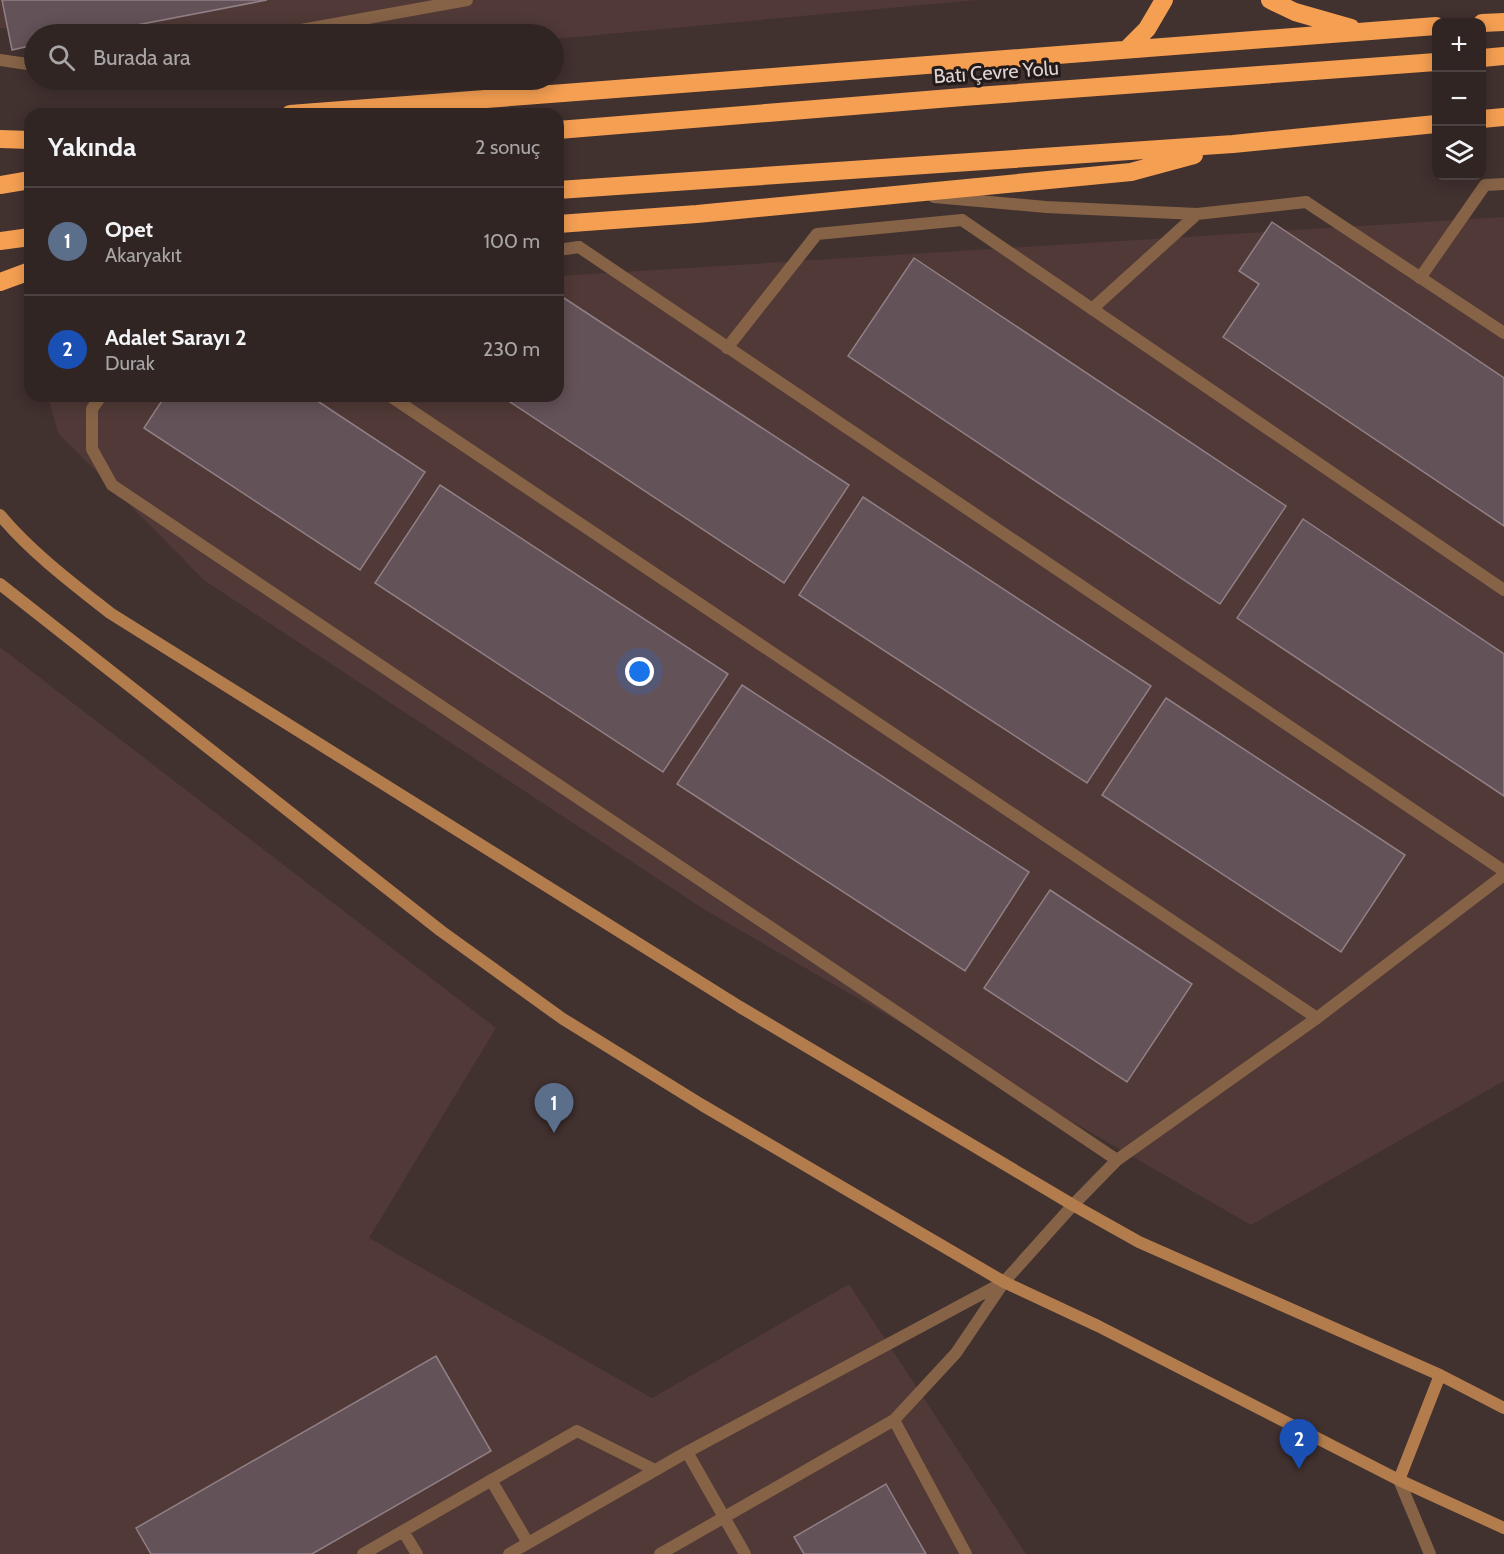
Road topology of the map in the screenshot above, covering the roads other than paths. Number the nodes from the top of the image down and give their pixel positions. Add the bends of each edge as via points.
1 (467, 0) edge
2 (1164, 0) edge
3 (1270, 0) edge
4 (1504, 21) edge
5 (1486, 23) edge
6 (334, 24) edge
7 (1432, 26) edge
8 (1361, 32) junction
9 (1127, 49) junction
10 (1504, 56) edge
11 (1486, 58) edge
12 (0, 60) edge
13 (1432, 62) edge
14 (24, 64) edge
15 (367, 108) edge
16 (1504, 117) edge
17 (1486, 119) edge
18 (1432, 124) edge
19 (564, 130) edge
20 (0, 139) edge
21 (24, 140) edge
22 (1233, 144) junction
23 (24, 181) edge
24 (1504, 184) edge
25 (0, 185) edge
26 (564, 190) edge
27 (906, 194) junction
28 (1197, 214) junction
29 (564, 224) edge
30 (24, 238) edge
31 (0, 241) edge
32 (564, 249) edge
33 (24, 273) edge
34 (1420, 278) junction
35 (0, 282) edge
36 (1092, 309) junction
37 (1504, 333) edge
38 (727, 348) junction
39 (97, 402) edge
40 (399, 402) edge
41 (0, 515) edge
42 (0, 584) edge
43 (1504, 590) edge
44 (1504, 873) edge
45 (1317, 1018) junction
46 (1118, 1160) junction
47 (1073, 1205) junction
48 (1004, 1282) junction
49 (1440, 1375) junction
50 (1504, 1408) edge
51 (894, 1419) junction
52 (687, 1452) junction
53 (655, 1470) junction
54 (491, 1480) junction
55 (1399, 1480) junction
56 (725, 1517) junction
57 (1504, 1528) edge
58 (403, 1531) junction
59 (528, 1543) junction
60 (363, 1554) edge
61 (417, 1554) edge
62 (509, 1554) edge
63 (660, 1554) edge
64 (745, 1554) edge
65 (966, 1554) edge
66 (1430, 1554) edge

1 - 6 street
2 - 9 highway via 1147,29
3 - 8 highway via 1295,12
4 - 5 highway
7 - 8 highway
8 - 9 highway
9 - 15 highway
10 - 11 highway
12 - 14 street
13 - 19 highway, Batı Çevre Yolu
16 - 17 highway
18 - 22 highway
20 - 21 highway
22 - 26 highway
22 - 27 highway via 1131,172
23 - 25 highway
24 - 34 street via 1485,185
27 - 28 street via 1046,207
27 - 29 highway
28 - 34 street via 1306,202
28 - 36 street
30 - 31 highway
32 - 38 street via 579,248
33 - 35 highway
34 - 37 street
36 - 38 street via 962,220 817,234
36 - 43 street
38 - 44 street
39 - 46 street via 92,409 92,449 112,485
40 - 45 street
41 - 47 main road via 54,569 110,613 740,1007
42 - 48 main road via 441,931 563,1019
44 - 45 street
45 - 46 street
46 - 47 street
47 - 48 street
47 - 49 main road via 1139,1242
48 - 51 street via 956,1353
48 - 52 street
48 - 55 main road
49 - 50 main road
49 - 55 main road
51 - 56 street
51 - 65 street
52 - 53 street
52 - 56 street
53 - 54 street via 577,1431
53 - 59 street
54 - 58 street
54 - 59 street
55 - 57 main road
55 - 66 street
56 - 63 street
56 - 64 street
58 - 60 street
58 - 61 street
59 - 62 street

